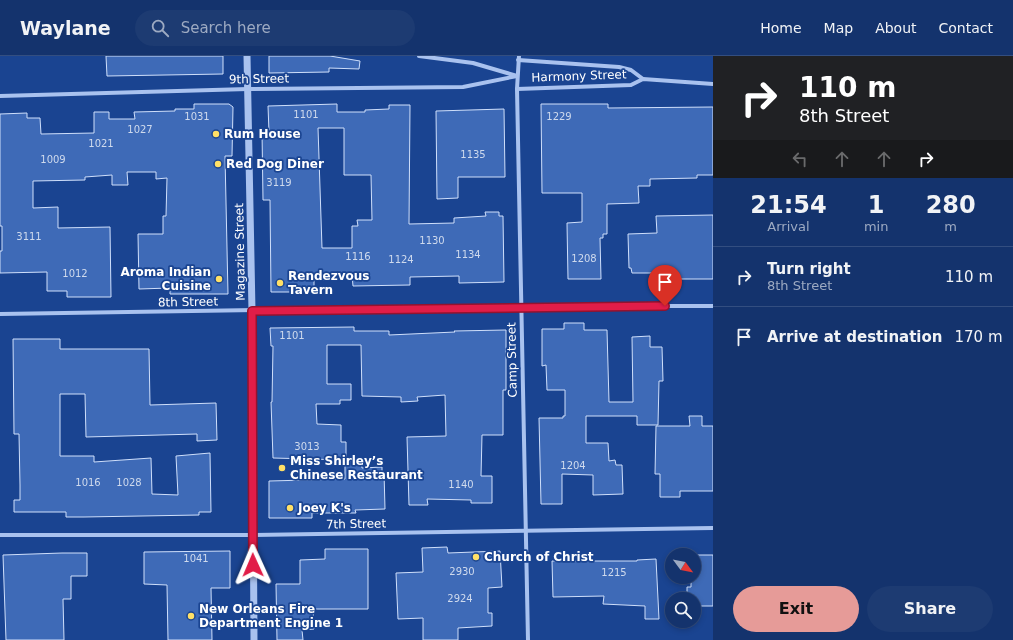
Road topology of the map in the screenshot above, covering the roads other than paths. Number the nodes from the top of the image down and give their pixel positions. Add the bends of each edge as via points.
1 (247, 56) edge
2 (419, 56) edge
3 (519, 58) edge
4 (517, 76) junction
5 (643, 78) junction
6 (713, 84) edge
7 (517, 88) junction
8 (248, 89) junction
9 (0, 96) edge
10 (521, 306) junction
11 (713, 306) edge
12 (252, 311) junction
13 (0, 314) edge
14 (713, 528) edge
15 (526, 532) junction
16 (0, 535) edge
17 (252, 535) junction
18 (254, 640) edge
19 (528, 640) edge

1 - 8 street, Magazine Street
2 - 4 street, Harmony Street via 473,63
3 - 4 street, Camp Street
3 - 5 street via 619,67 631,70
4 - 7 street, Camp Street
4 - 8 street, 9th Street via 463,87
5 - 6 street, Harmony Street
5 - 7 street, Harmony Street via 631,85
7 - 10 street, Camp Street
8 - 9 street, 9th Street
8 - 12 street, Magazine Street
10 - 11 street, 8th Street
10 - 12 street, 8th Street
10 - 15 street, Camp Street
12 - 13 street, 8th Street
12 - 17 street, Magazine Street
14 - 15 street, 7th Street
15 - 17 street, 7th Street
15 - 19 street, Camp Street
16 - 17 street, 7th Street
17 - 18 street, Magazine Street

